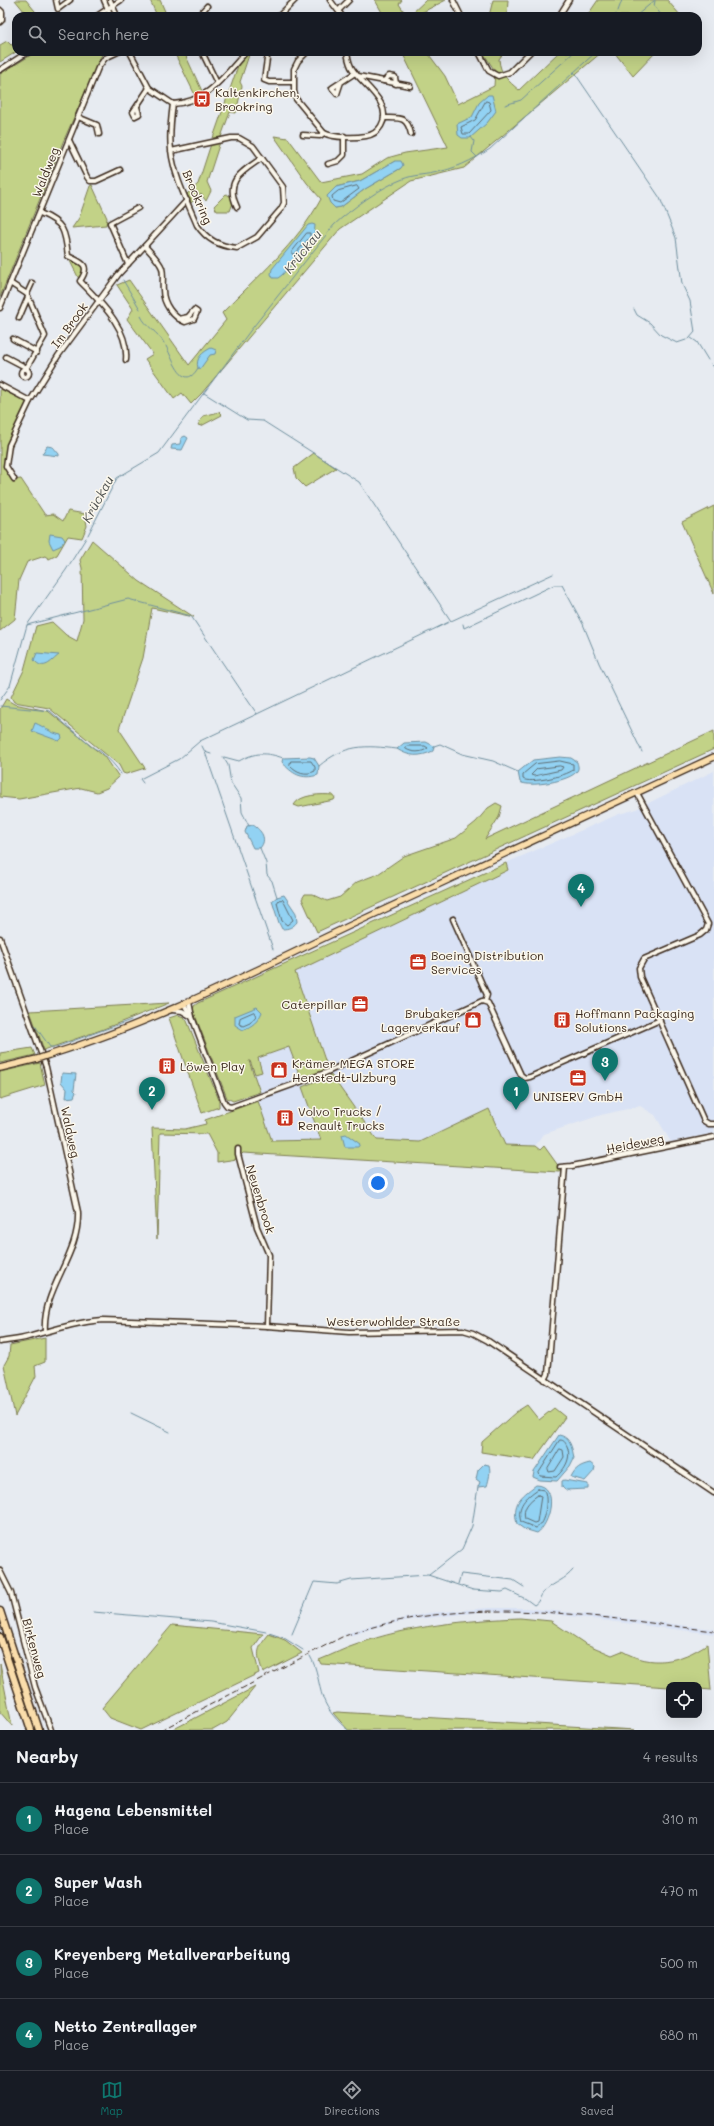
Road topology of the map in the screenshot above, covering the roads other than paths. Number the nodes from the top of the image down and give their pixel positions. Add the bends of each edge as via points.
1 (56, 0) edge
2 (70, 0) edge
3 (104, 0) edge
4 (110, 0) edge
5 (121, 0) edge
6 (294, 0) edge
7 (330, 0) edge
8 (349, 0) edge
9 (453, 0) edge
10 (569, 0) edge
11 (114, 6) junction
12 (207, 6) dead end
13 (0, 10) edge
14 (108, 10) junction
15 (339, 10) joint
16 (104, 12) edge
17 (116, 12) edge
18 (202, 12) edge
19 (283, 12) edge
20 (459, 12) edge
21 (562, 12) edge
22 (0, 22) edge
23 (22, 56) edge
24 (111, 56) edge
25 (132, 56) edge
26 (204, 56) edge
27 (242, 56) edge
28 (302, 56) edge
29 (348, 56) edge
30 (481, 56) edge
31 (526, 56) edge
32 (267, 58) dead end
33 (0, 70) edge
34 (356, 75) junction
35 (292, 82) junction
36 (341, 82) dead end
37 (217, 83) junction
38 (410, 86) dead end
39 (149, 88) junction
40 (173, 104) junction
41 (137, 107) dead end
42 (78, 117) junction
43 (384, 118) junction
44 (324, 133) junction
45 (99, 134) dead end
46 (411, 134) dead end
47 (303, 136) dead end
48 (344, 136) junction
49 (69, 140) junction
50 (171, 151) junction
51 (262, 158) junction
52 (328, 164) dead end
53 (120, 170) dead end
54 (187, 200) junction
55 (237, 207) dead end
56 (138, 208) dead end
57 (40, 212) junction
58 (145, 246) junction
59 (128, 264) junction
60 (10, 283) junction
61 (32, 283) dead end
62 (27, 296) junction
63 (99, 301) junction
64 (0, 308) edge
65 (19, 318) dead end
66 (179, 319) dead end
67 (13, 339) dead end
68 (37, 352) junction
69 (6, 357) dead end
70 (126, 360) dead end
71 (0, 385) edge
72 (30, 401) junction
73 (14, 479) dead end
74 (714, 757) edge
75 (637, 793) junction
76 (453, 919) dead end
77 (0, 938) edge
78 (485, 1001) junction
79 (186, 1003) junction
80 (169, 1010) junction
81 (192, 1016) junction
82 (660, 1020) junction
83 (0, 1068) edge
84 (714, 1124) edge
85 (714, 1137) edge
86 (238, 1149) dead end
87 (560, 1167) dead end
88 (565, 1167) junction
89 (267, 1326) junction
90 (45, 1331) junction
91 (1, 1342) edge
92 (545, 1380) junction
93 (714, 1493) edge
94 (0, 1571) edge
95 (0, 1611) edge
96 (0, 1636) edge
97 (31, 1730) edge
98 (39, 1730) edge
99 (51, 1730) edge

1 - 2 street via 58,9
3 - 14 street
4 - 11 street
5 - 11 street
6 - 19 street
7 - 15 street
8 - 15 street
9 - 20 street
10 - 21 street
11 - 14 street
11 - 17 street
12 - 18 street
13 - 22 street
14 - 16 street
23 - 33 street
24 - 42 street, Waldweg via 101,62
25 - 39 street
26 - 37 street
27 - 37 street
28 - 35 street via 294,69
29 - 34 street
30 - 31 street via 489,71 498,76 510,72
32 - 35 street via 264,80
34 - 36 street
34 - 38 street
34 - 43 street via 379,100
35 - 44 street via 296,99
37 - 40 street via 197,99
39 - 40 street
39 - 41 street
40 - 50 street, Brookring
42 - 45 street via 97,125
42 - 49 street, Waldweg
43 - 46 street via 407,121
43 - 48 street via 379,130 370,135
44 - 47 street via 320,136
44 - 48 street
48 - 52 street via 344,155 338,161
49 - 53 street via 90,181 96,181
49 - 57 street, Waldweg
50 - 51 street, Brookring via 239,138 253,146
50 - 54 street, Brookring
51 - 54 street, Brookring via 283,187 284,202 276,215 252,241 237,248 226,247 209,239 197,225
51 - 55 street via 240,174 234,182 232,195
54 - 58 street, Im Brook
56 - 59 street via 110,222
57 - 60 street, Waldweg
57 - 63 street via 55,219 62,226 68,256 80,260 84,265 80,281
58 - 59 street, Im Brook
58 - 66 street via 162,269 164,299 171,312
59 - 63 street, Im Brook
60 - 62 street
60 - 64 street, Waldweg
61 - 62 street
62 - 65 street
62 - 68 street via 45,336
63 - 70 street via 125,339 128,349
63 - 72 street, Im Brook via 58,356
67 - 68 street
68 - 69 street via 27,368
71 - 72 street
72 - 73 street, Im Brook via 16,426 6,453 6,466
74 - 75 main road
75 - 79 main road via 544,834
75 - 82 street via 708,924 702,933 644,959 640,965 640,977
76 - 78 street via 487,995
77 - 90 street, Waldweg via 46,1067 78,1212 78,1223 70,1253 46,1307
78 - 81 street via 325,1073 232,1107 224,1102
78 - 82 street via 525,1078
79 - 80 main road
79 - 81 street
80 - 81 street via 182,1011
80 - 83 main road, bridge via 86,1044
82 - 84 street via 704,1121
85 - 88 street, Heideweg
86 - 89 street, Neuenbrook via 256,1227 269,1255
87 - 88 street, Heideweg
88 - 92 street via 548,1374
89 - 90 street, Westerwohlder Straße via 103,1320 81,1322
89 - 92 street, Westerwohlder Straße via 349,1332 463,1330 479,1336
90 - 91 street, Westerwohlder Straße via 26,1338
92 - 93 street, Westerwohlder Straße
94 - 99 street, Birkenweg via 11,1593 35,1687
95 - 98 highway
96 - 97 highway

